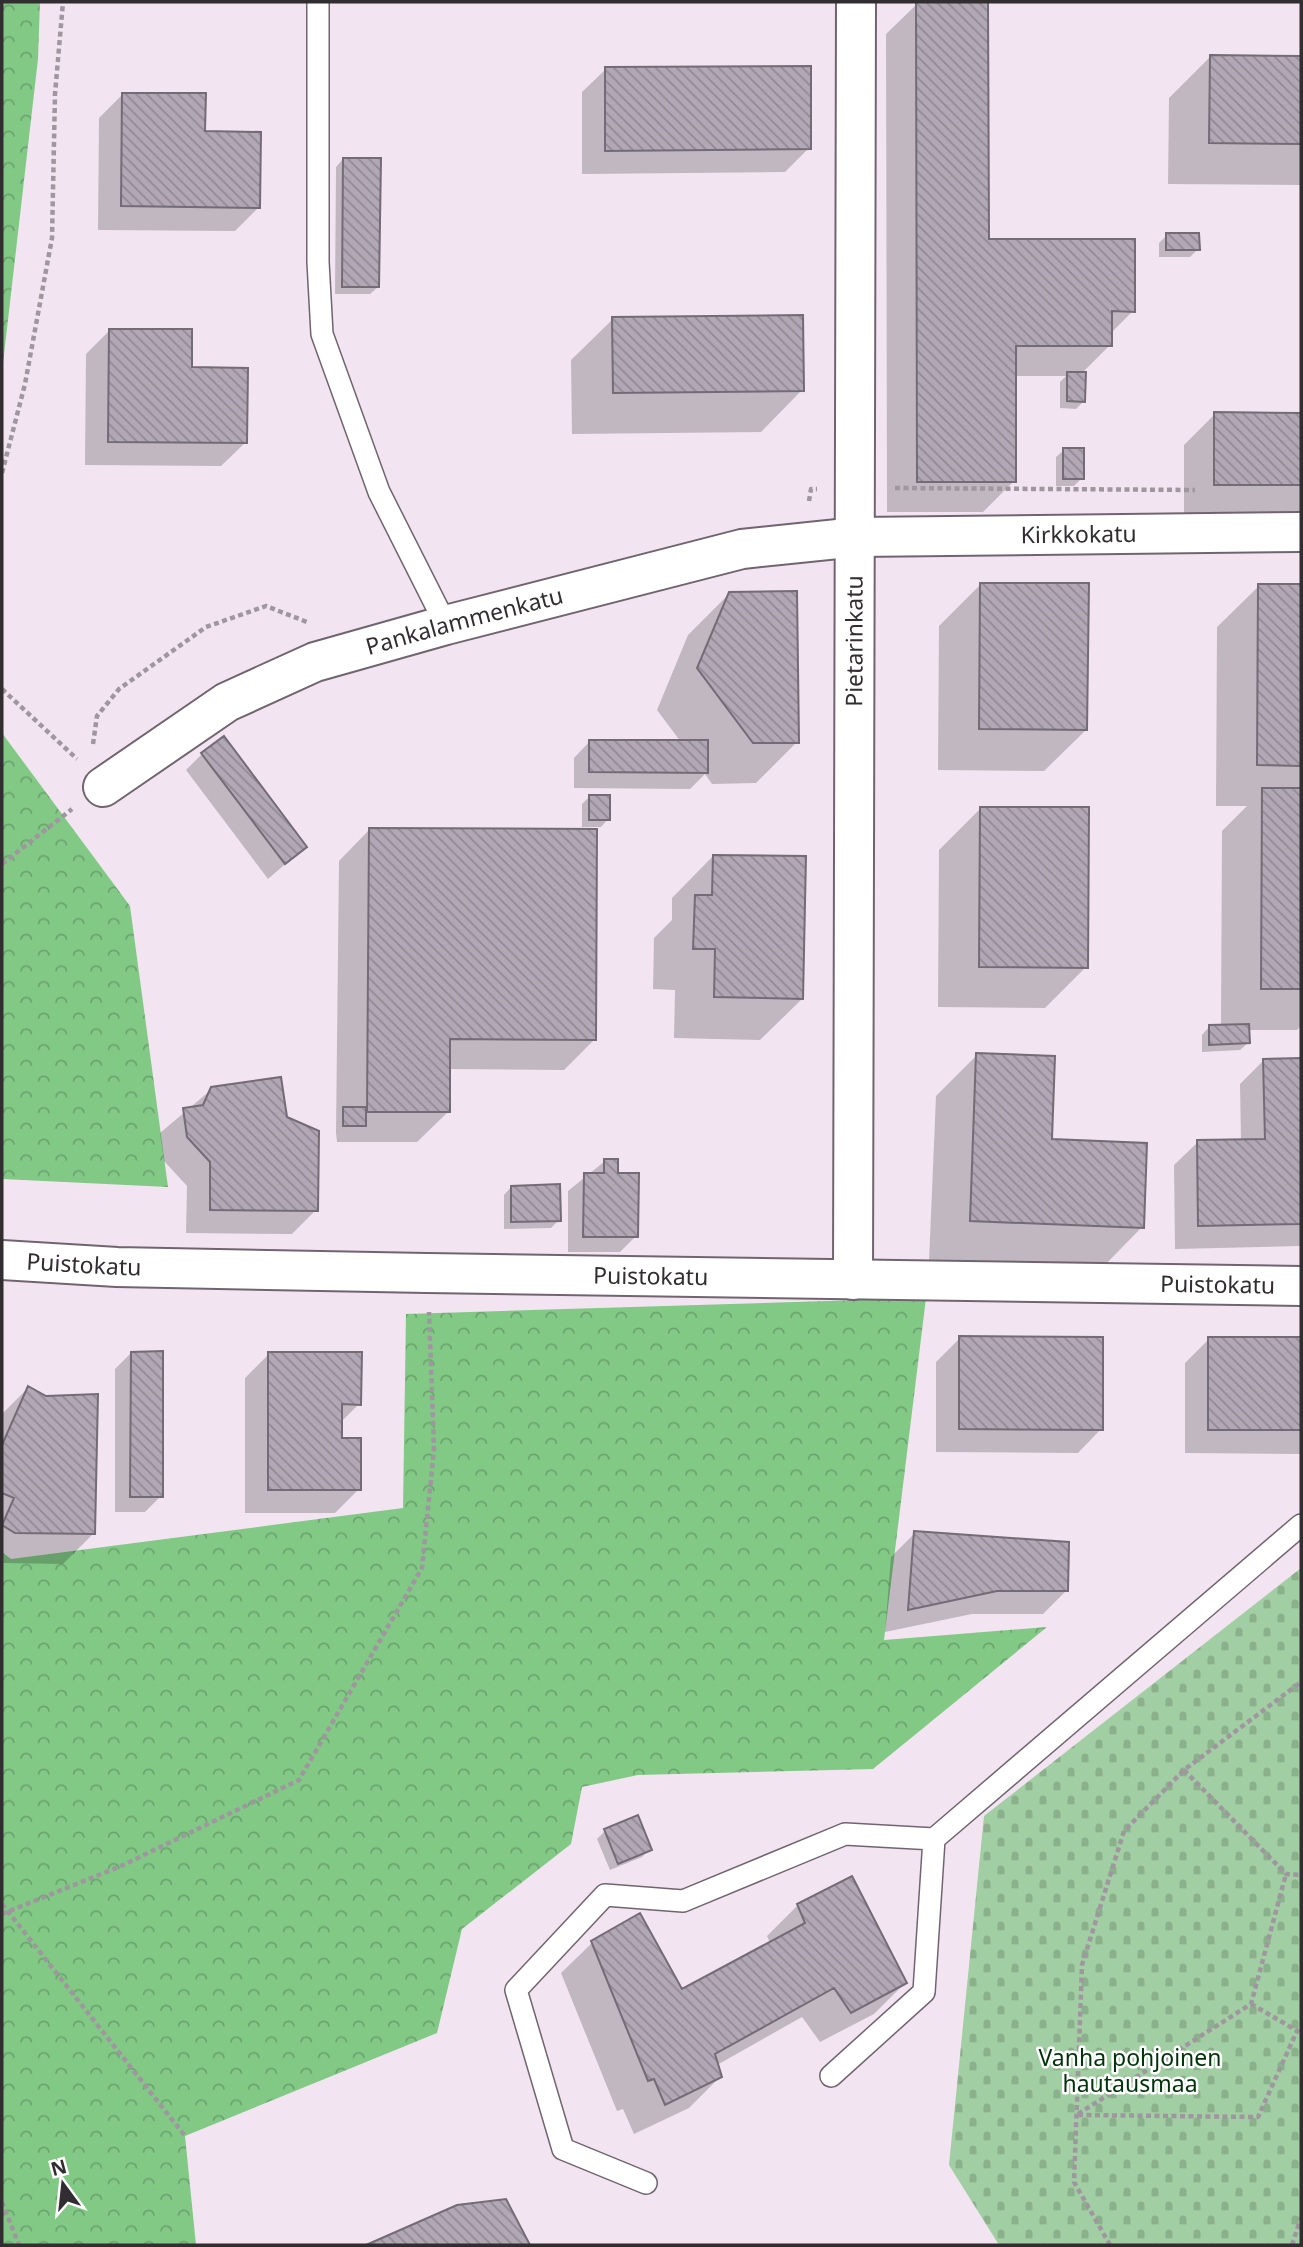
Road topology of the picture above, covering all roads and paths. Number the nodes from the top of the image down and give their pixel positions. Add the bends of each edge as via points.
1 (62, 2) edge
2 (318, 2) edge
3 (856, 2) edge
4 (2, 473) edge
5 (1301, 532) edge
6 (857, 537) junction
7 (446, 625) junction
8 (2, 689) edge
9 (90, 773) junction
10 (2, 864) edge
11 (2, 1261) edge
12 (427, 1273) junction
13 (853, 1280) junction
14 (1301, 1286) edge
15 (1301, 1525) edge
16 (1301, 1682) edge
17 (1184, 1770) junction
18 (934, 1839) junction
19 (1286, 1874) junction
20 (1301, 1875) edge
21 (2, 1904) edge
22 (7, 1910) junction
23 (2, 1914) edge
24 (1251, 2004) junction
25 (1299, 2031) edge
26 (831, 2076) dead end
27 (1077, 2115) junction
28 (185, 2136) dead end
29 (646, 2183) dead end
30 (2, 2202) edge
31 (1301, 2217) edge
32 (19, 2245) edge
33 (1110, 2245) edge
34 (1292, 2245) edge

1 - 4 path via 52,238 25,384
2 - 7 lane via 321,334 379,492
3 - 6 street, Pietarinkatu
5 - 6 street, Kirkkokatu
6 - 7 street, Pankalammenkatu via 742,549
6 - 13 street, Pietarinkatu
7 - 9 street, Pankalammenkatu via 315,662
8 - 9 path
9 - 10 path via 38,833
11 - 12 street, Puistokatu
12 - 13 street, Puistokatu
12 - 22 path via 434,1449 422,1568 299,1780 121,1866
13 - 14 street, Puistokatu
15 - 18 lane
16 - 17 path
17 - 19 path
17 - 27 path via 1124,1832 1082,1965
18 - 26 lane via 924,1992
18 - 29 lane via 845,1834 683,1901 605,1895 516,1990 563,2149
19 - 20 path
19 - 24 path
21 - 22 path
22 - 23 path
22 - 28 path
24 - 25 path
24 - 27 path
25 - 27 path via 1258,2117
27 - 33 path via 1074,2182
30 - 32 path
31 - 34 path

